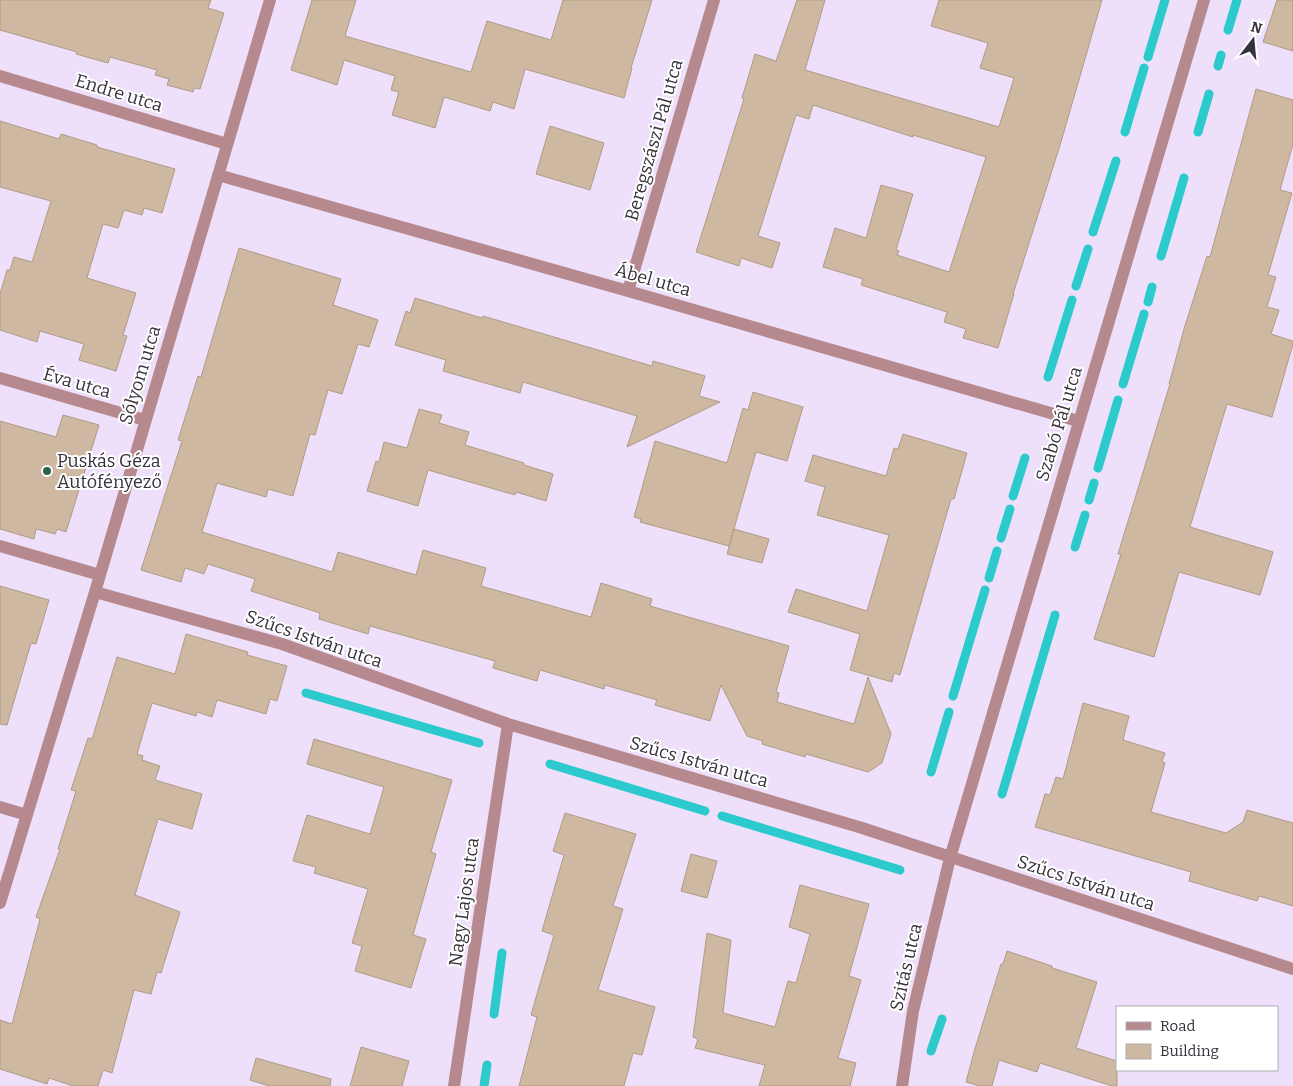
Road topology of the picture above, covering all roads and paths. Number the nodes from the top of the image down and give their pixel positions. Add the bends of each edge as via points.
1 (270, 0) edge
2 (714, 0) edge
3 (1204, 0) edge
4 (0, 76) edge
5 (227, 144) junction
6 (218, 175) junction
7 (628, 291) junction
8 (0, 378) edge
9 (145, 420) junction
10 (1078, 421) junction
11 (0, 546) edge
12 (100, 575) junction
13 (95, 592) junction
14 (508, 724) junction
15 (0, 807) edge
16 (27, 815) junction
17 (950, 858) junction
18 (0, 903) edge
19 (1293, 969) edge
20 (454, 1086) edge
21 (902, 1086) edge

1 - 5 street, Sólyom utca
2 - 7 street, Beregszászi Pál utca
3 - 10 street, Szabó Pál utca
4 - 5 street, Endre utca
5 - 6 street, Sólyom utca
6 - 7 street, Ábel utca
6 - 9 street, Sólyom utca
7 - 10 street, Ábel utca
8 - 9 street, Éva utca
9 - 12 street, Sólyom utca
10 - 17 street, Szabó Pál utca
11 - 12 street
12 - 13 street, Sólyom utca
13 - 14 street, Szűcs István utca via 282,644
13 - 16 street, Sólyom utca
14 - 17 street, Szűcs István utca via 859,827
14 - 20 street, Nagy Lajos utca
15 - 16 street
16 - 18 street, Sólyom utca
17 - 19 street, Szűcs István utca
17 - 21 street, Szitás utca via 914,1011

